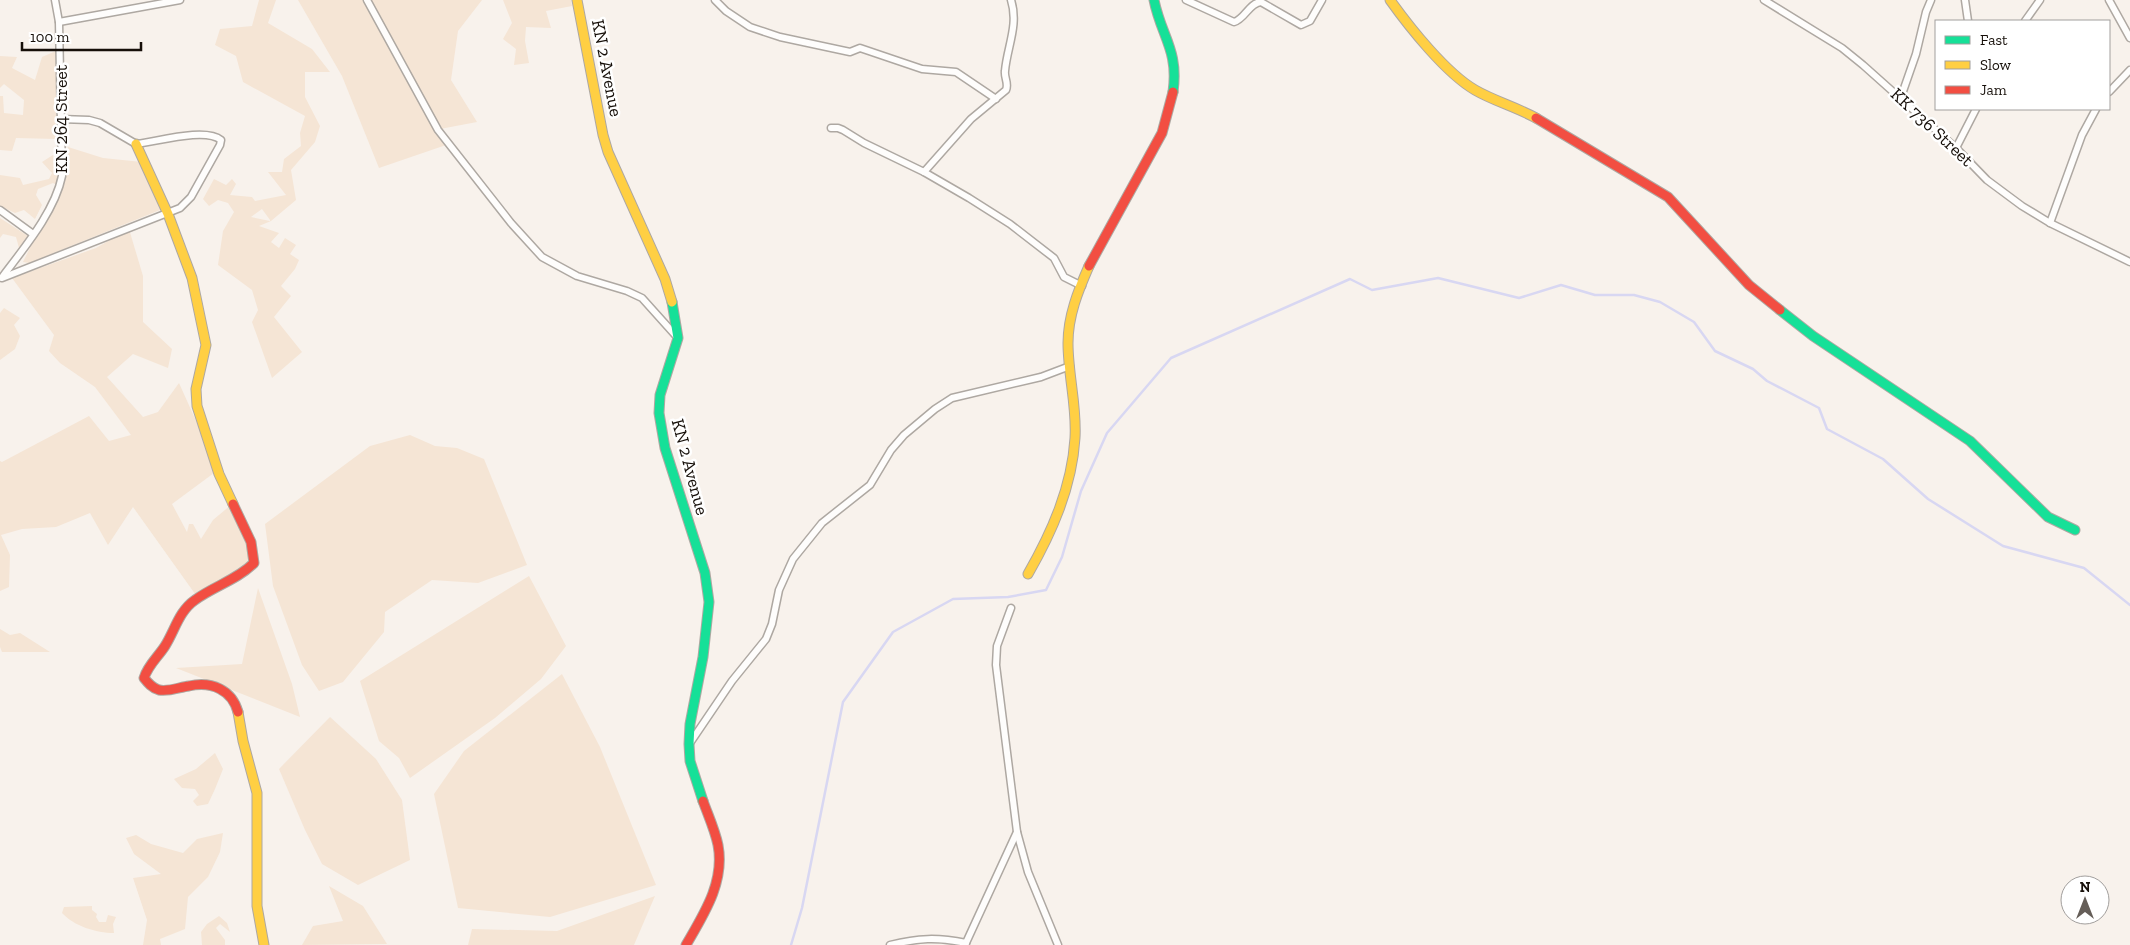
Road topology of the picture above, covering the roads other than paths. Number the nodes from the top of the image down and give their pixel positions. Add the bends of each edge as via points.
1 (55, 0) edge
2 (180, 0) edge
3 (367, 0) edge
4 (578, 0) edge
5 (716, 0) edge
6 (1011, 0) edge
7 (1154, 0) edge
8 (1186, 0) edge
9 (1322, 0) edge
10 (1390, 0) edge
11 (1764, 0) edge
12 (1931, 0) edge
13 (1965, 0) edge
14 (2040, 0) edge
15 (2108, 0) edge
16 (1968, 20) edge
17 (2026, 20) edge
18 (59, 22) junction
19 (2130, 38) edge
20 (2130, 70) edge
21 (2110, 91) edge
22 (1900, 97) junction
23 (996, 99) junction
24 (1975, 110) edge
25 (2095, 110) edge
26 (60, 119) junction
27 (831, 128) dead end
28 (136, 144) junction
29 (1956, 148) junction
30 (924, 172) junction
31 (0, 210) edge
32 (168, 214) junction
33 (2050, 223) junction
34 (34, 234) junction
35 (2130, 262) edge
36 (1, 279) edge
37 (1082, 286) junction
38 (678, 338) junction
39 (1070, 366) junction
40 (2075, 530) dead end
41 (1028, 574) dead end
42 (1010, 608) dead end
43 (689, 744) junction
44 (1017, 832) junction
45 (965, 944) edge
46 (264, 945) edge
47 (686, 945) edge
48 (890, 945) edge
49 (1058, 945) edge

1 - 18 street, KN 264 Street
2 - 18 street
3 - 38 street via 438,130 542,258 577,276 642,298
4 - 38 street, KN 2 Avenue via 608,152 665,279 675,311
5 - 23 street via 750,27 814,46 850,52 860,48 922,70 956,72
6 - 23 street via 1014,26 1005,72 1008,87
7 - 37 street via 1176,73 1168,114 1162,133 1090,262
8 - 9 street via 1234,22 1240,20 1254,4 1261,2 1301,25 1310,21
10 - 40 street via 1409,26 1461,81 1533,116 1668,197 1749,285 1813,336 1970,441 2048,517
11 - 22 street, KK 736 Street via 1842,48
12 - 22 street
13 - 16 street
14 - 17 street
15 - 19 street
18 - 26 street, KN 264 Street
20 - 21 street
22 - 29 street, KK 736 Street
23 - 30 street via 971,119
24 - 29 street
25 - 33 street via 2082,135
26 - 28 street via 100,123
26 - 34 street, KN 264 Street via 64,161 60,187
27 - 30 street via 844,130
28 - 32 street
28 - 32 street via 173,137 211,135 221,140 191,197
29 - 33 street, KK 736 Street via 1987,180
30 - 37 street via 1010,224 1054,258 1064,277
31 - 34 street
32 - 36 street
32 - 46 street via 192,278 206,345 194,394 224,485 245,525 254,562 246,572 189,605 144,678 148,686 158,690 213,683 234,699 238,707 257,795 256,897
33 - 35 street, KK 736 Street
34 - 36 street, KN 264 Street
37 - 39 street via 1076,295 1069,331
38 - 43 street, KN 2 Avenue via 660,395 659,413 665,448 705,574 709,602
39 - 41 street via 1076,440 1073,464 1048,536
39 - 43 street via 1041,377 952,398 904,435 870,485 822,523 793,559 783,578 766,639 732,681
42 - 44 street via 998,646 996,665
43 - 47 street, KN 2 Avenue via 690,760 718,844 719,860 717,881 709,905
44 - 45 street
44 - 49 street via 1028,872
45 - 48 street via 944,938 926,938

